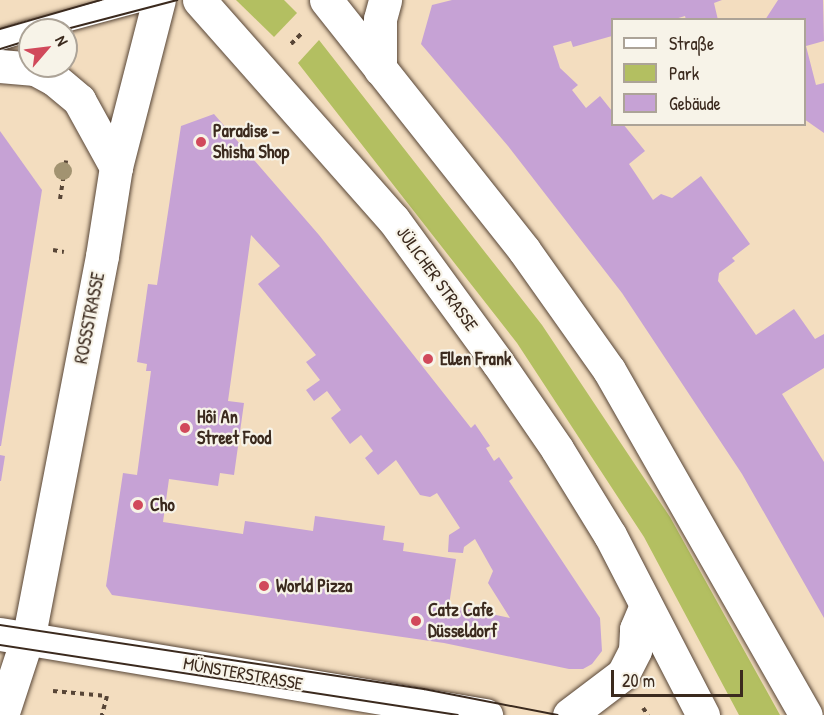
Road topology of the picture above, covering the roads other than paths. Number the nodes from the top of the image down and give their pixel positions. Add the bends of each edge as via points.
1 (142, 0) edge
2 (159, 0) edge
3 (199, 0) edge
4 (385, 0) edge
5 (318, 13) edge
6 (75, 18) edge
7 (18, 34) edge
8 (0, 39) edge
9 (0, 66) edge
10 (380, 69) junction
11 (116, 167) junction
12 (646, 606) junction
13 (14, 635) edge
14 (7, 701) edge
15 (486, 715) edge
16 (569, 715) edge
17 (703, 715) edge
18 (806, 715) edge

1 - 6 lane
2 - 11 main road, ROSSSTRASSE
3 - 12 main road, JÜLICHER STRASSE via 393,219 557,449 610,536
4 - 10 main road via 380,19
5 - 10 main road
7 - 8 lane
9 - 11 main road via 34,69 79,100
10 - 18 main road via 524,250 609,370
11 - 13 main road, ROSSSTRASSE via 102,256
12 - 16 main road via 623,674
12 - 17 main road, JÜLICHER STRASSE
13 - 14 main road, ROSSSTRASSE
13 - 15 main road, MÜNSTERSTRASSE

